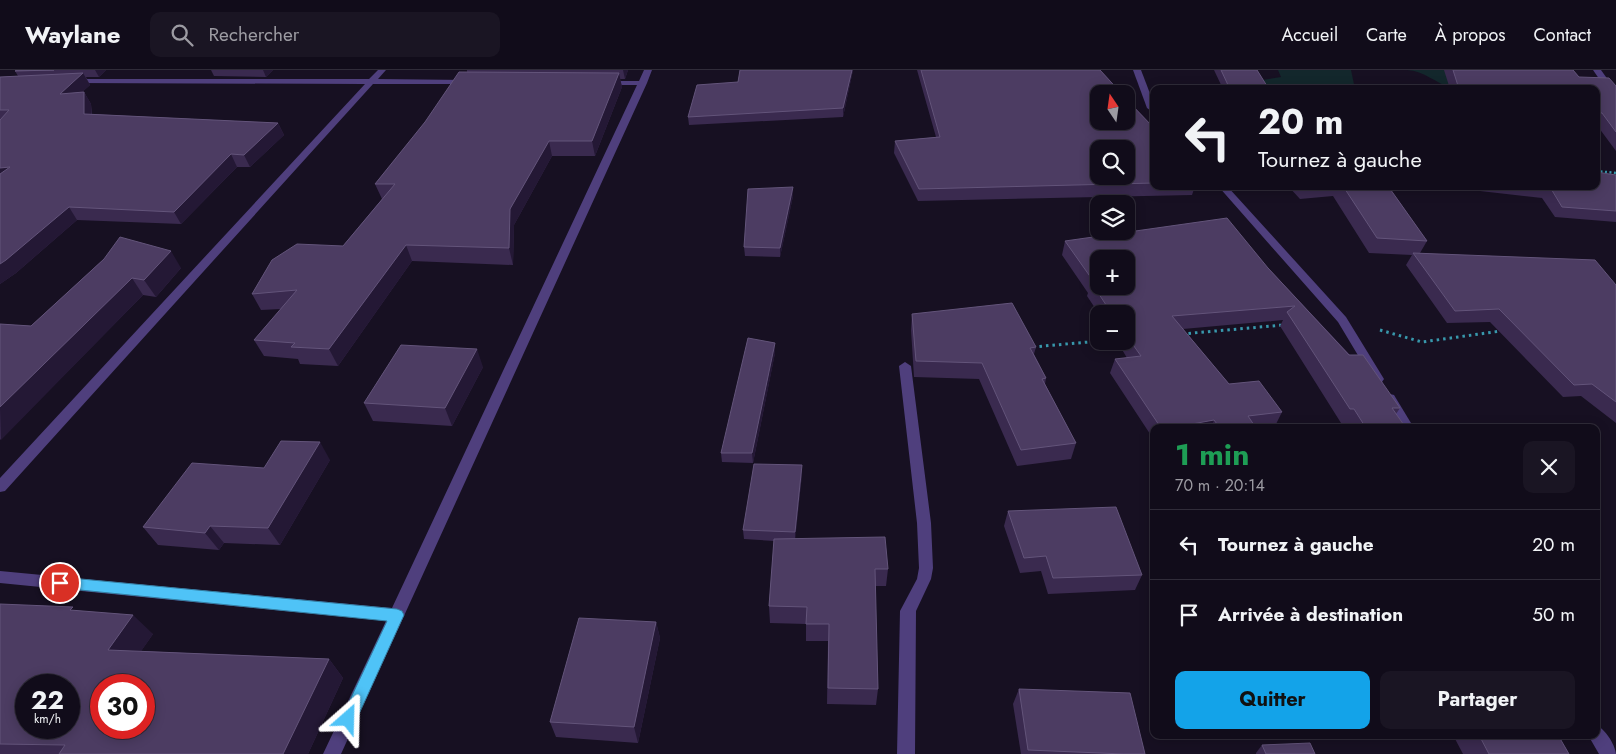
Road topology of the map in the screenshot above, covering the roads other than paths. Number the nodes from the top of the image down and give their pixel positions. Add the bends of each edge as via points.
1 (146, 70) edge
2 (382, 70) edge
3 (648, 70) edge
4 (1137, 70) edge
5 (1597, 70) edge
6 (132, 80) junction
7 (62, 82) edge
8 (371, 82) junction
9 (478, 82) edge
10 (594, 82) edge
11 (643, 83) junction
12 (1616, 97) edge
13 (1150, 101) edge
14 (1226, 190) edge
15 (905, 366) dead end
16 (1406, 424) edge
17 (0, 487) edge
18 (0, 577) edge
19 (397, 615) junction
20 (1599, 739) edge
21 (332, 754) edge
22 (906, 754) edge
23 (1609, 754) edge

1 - 6 street
2 - 8 street
3 - 11 street
4 - 13 street
5 - 12 street
6 - 7 street
6 - 8 street
8 - 9 street
8 - 17 street
10 - 11 street
11 - 19 street
14 - 16 street via 1342,320
15 - 22 street via 924,523 926,568 908,611
18 - 19 street
19 - 21 street
20 - 23 street

